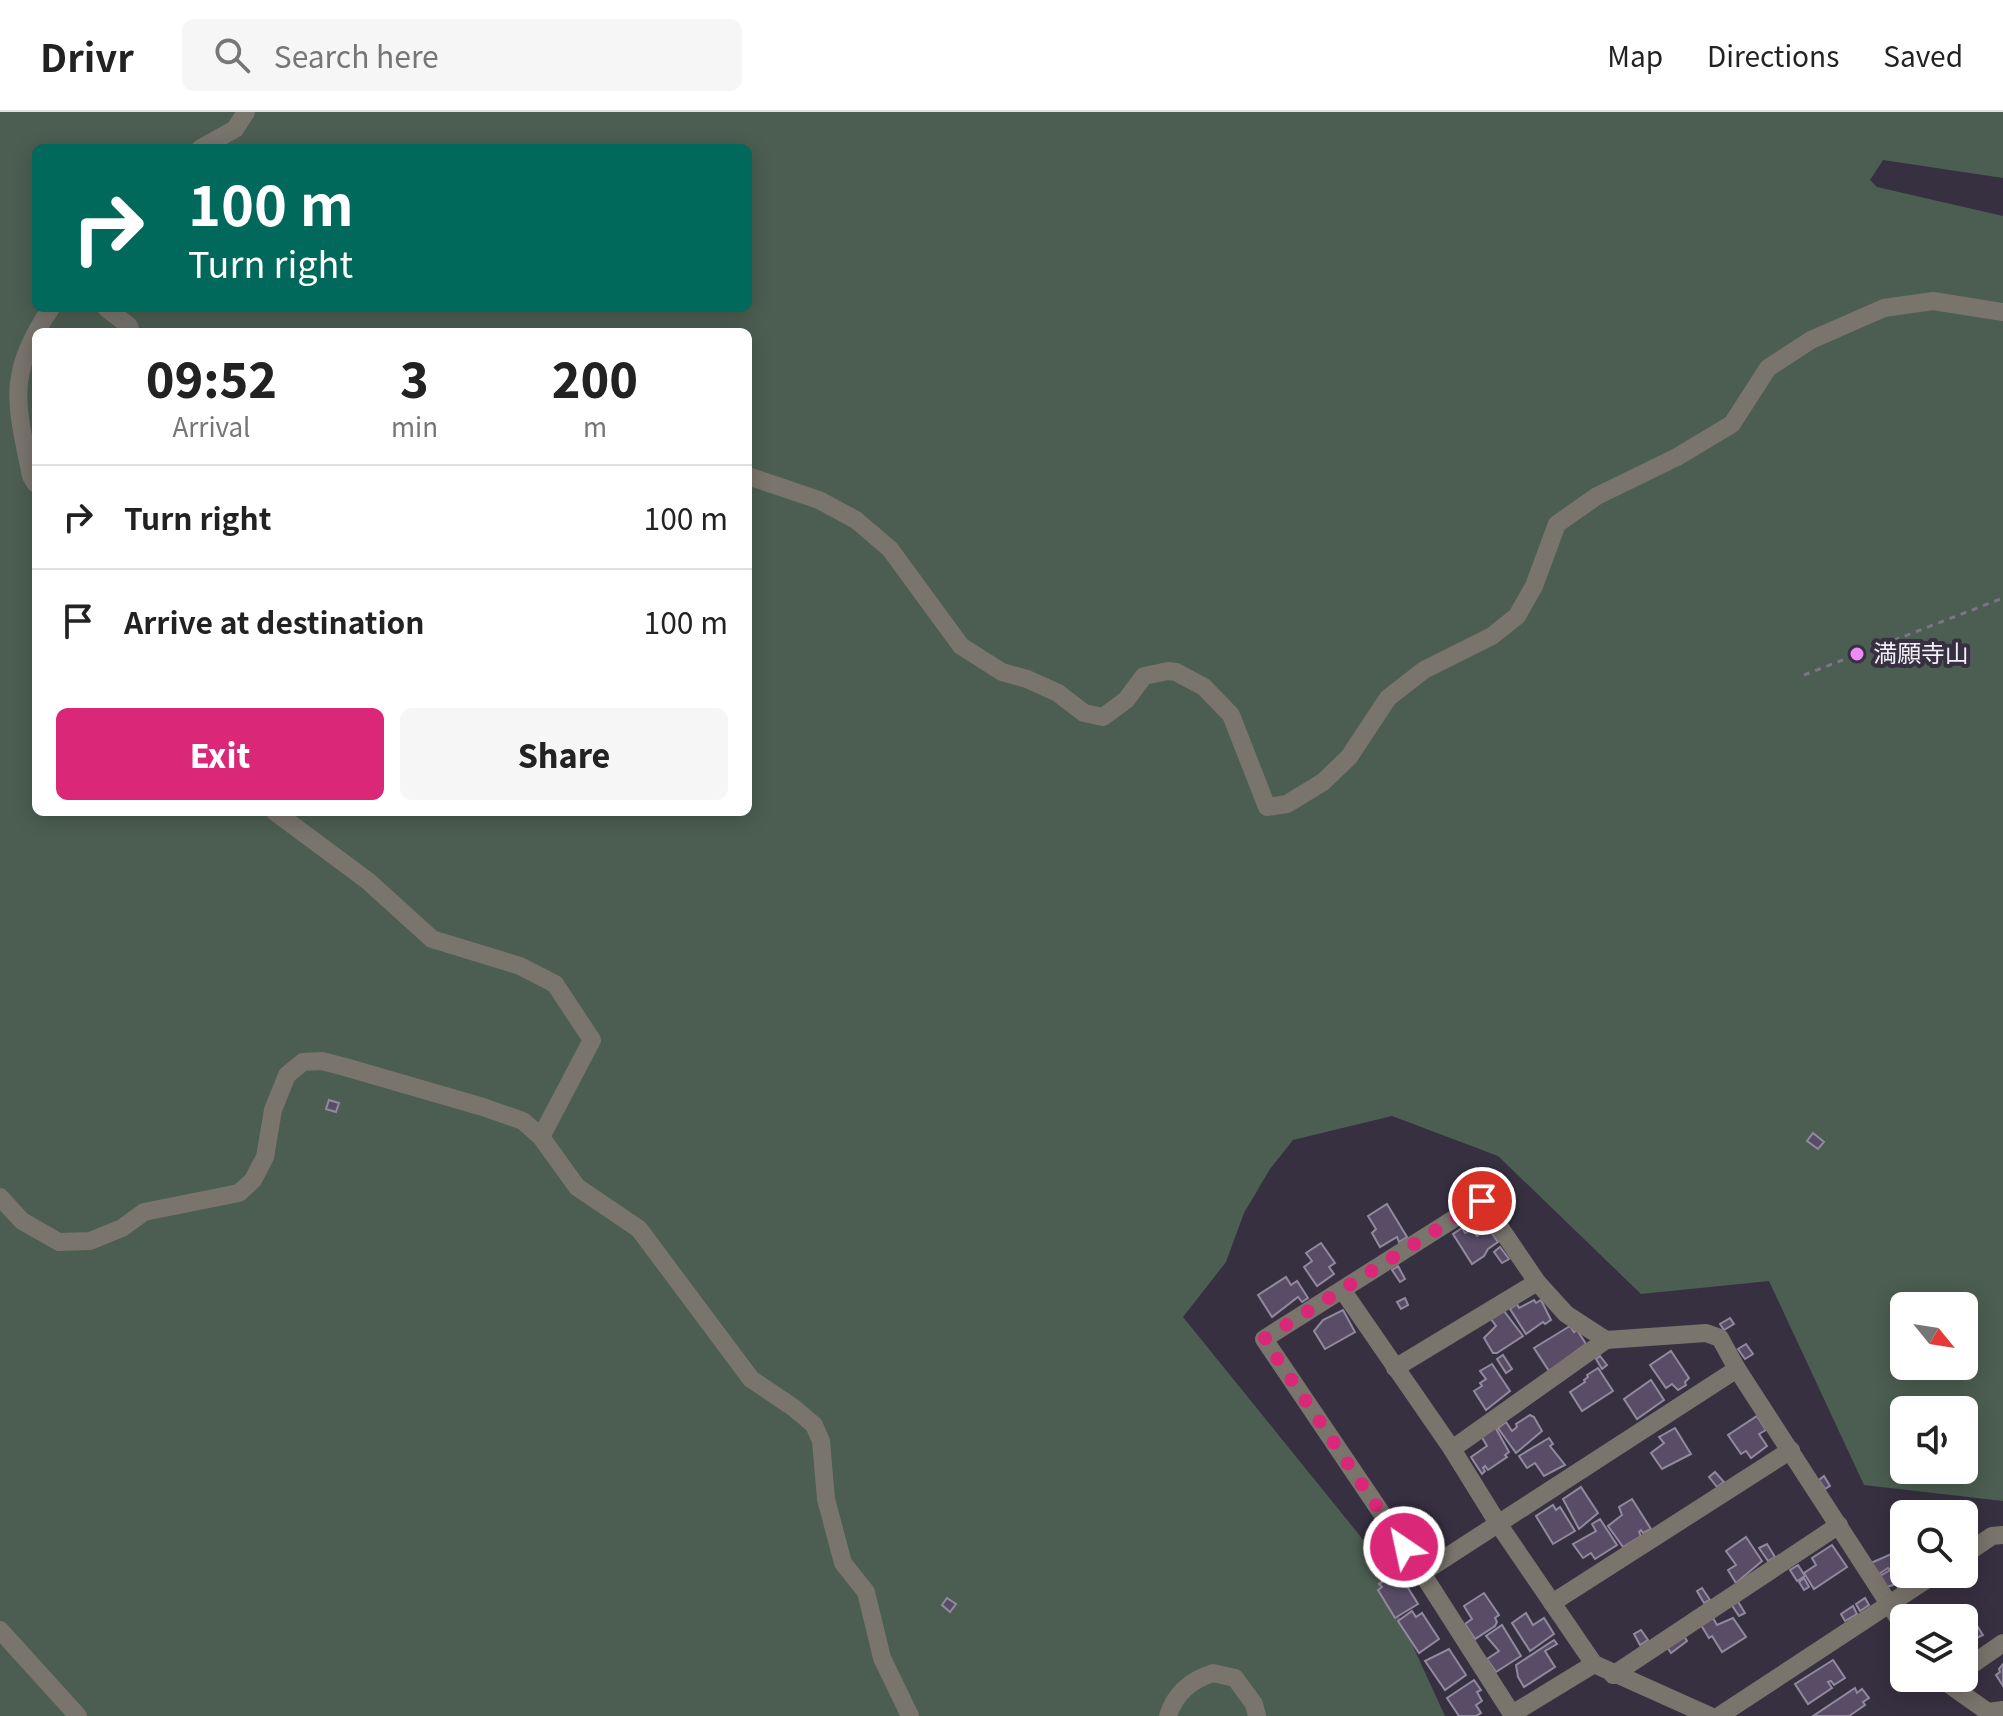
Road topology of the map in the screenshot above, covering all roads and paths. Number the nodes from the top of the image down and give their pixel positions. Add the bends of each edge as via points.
1 (246, 112) edge
2 (208, 144) edge
3 (111, 312) edge
4 (2003, 312) edge
5 (130, 328) edge
6 (32, 341) edge
7 (752, 477) edge
8 (32, 478) edge
9 (2003, 598) edge
10 (1804, 675) dead end
11 (280, 816) edge
12 (541, 1137) junction
13 (0, 1197) edge
14 (1537, 1282) junction
15 (1343, 1291) junction
16 (1606, 1340) junction
17 (1395, 1368) junction
18 (1737, 1369) junction
19 (1452, 1449) junction
20 (1791, 1450) junction
21 (1499, 1525) junction
22 (1839, 1525) junction
23 (2003, 1535) edge
24 (1978, 1546) edge
25 (1422, 1573) junction
26 (1914, 1588) edge
27 (1552, 1603) junction
28 (1889, 1604) junction
29 (0, 1630) edge
30 (2003, 1643) edge
31 (1978, 1660) edge
32 (1594, 1664) junction
33 (1613, 1675) junction
34 (1962, 1692) edge
35 (2003, 1710) edge
36 (78, 1716) edge
37 (910, 1716) edge
38 (1168, 1716) edge
39 (1257, 1716) edge
40 (1710, 1716) edge
41 (1719, 1716) edge

1 - 2 street via 235,129
3 - 5 street
4 - 7 street via 1933,301 1884,308 1811,340 1768,368 1732,424 1597,496 1557,524 1517,616 1492,636 1424,670 1388,698 1349,757 1323,782 1287,804 1267,807 1231,715 1204,687 1176,672 1144,676 1126,700 1103,717 1084,713 1058,693 1002,672 961,646 890,549 856,520 819,500
6 - 8 street via 16,386 16,403
9 - 10 path
11 - 12 street via 368,881 432,939 520,966 555,984 592,1040
12 - 13 street via 523,1121 483,1107 334,1064 303,1062 287,1075 273,1110 265,1157 239,1193 144,1212 90,1241 59,1242 22,1221
12 - 37 street via 577,1187 639,1229 751,1379 814,1425 843,1563 866,1592 882,1658
14 - 15 street via 1482,1201
14 - 16 street via 1566,1314
14 - 17 street
15 - 17 street
15 - 25 street via 1264,1339
16 - 18 street via 1706,1333 1720,1338
16 - 19 street
17 - 19 street
18 - 20 street
18 - 21 street
19 - 21 street
20 - 22 street
20 - 27 street
21 - 25 street
21 - 27 street
22 - 28 street
22 - 33 street
23 - 24 street
25 - 32 street via 1512,1714
26 - 28 street
27 - 32 street
28 - 41 street
29 - 36 street
30 - 31 street
32 - 33 street
33 - 40 street
34 - 35 street via 1988,1712
38 - 39 street via 1186,1686 1213,1673 1235,1678

